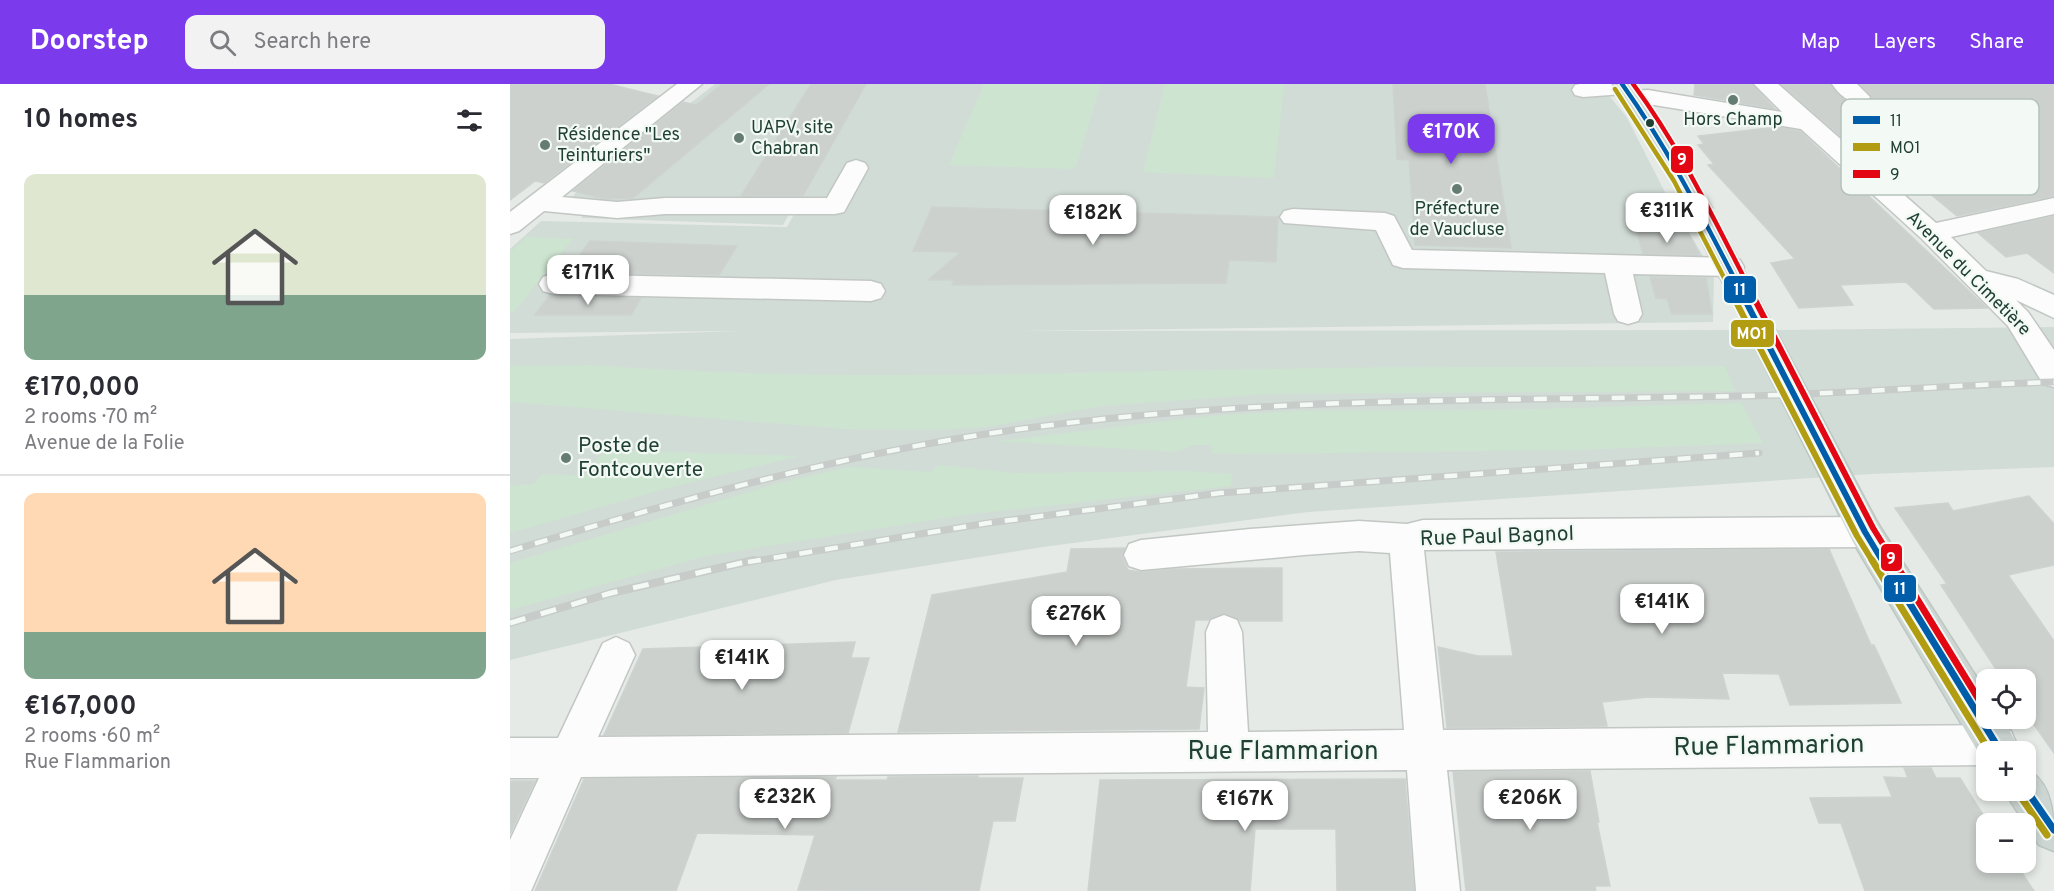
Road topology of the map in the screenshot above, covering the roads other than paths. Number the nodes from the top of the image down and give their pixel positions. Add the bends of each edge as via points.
1 (691, 84) edge
2 (1765, 84) edge
3 (1583, 90) dead end
4 (1627, 90) edge
5 (1808, 123) junction
6 (1841, 153) edge
7 (856, 168) dead end
8 (1889, 195) edge
9 (537, 202) junction
10 (2054, 206) edge
11 (1642, 208) dead end
12 (1699, 208) junction
13 (1293, 217) dead end
14 (510, 225) edge
15 (1931, 233) junction
16 (1617, 264) junction
17 (1730, 267) junction
18 (1978, 280) junction
19 (553, 284) dead end
20 (872, 291) dead end
21 (2054, 308) edge
22 (1628, 314) dead end
23 (2054, 376) edge
24 (1866, 532) junction
25 (1411, 540) junction
26 (1142, 555) dead end
27 (1224, 632) dead end
28 (616, 655) dead end
29 (1995, 741) edge
30 (1976, 748) edge
31 (1425, 751) junction
32 (1229, 752) junction
33 (510, 758) edge
34 (569, 758) junction
35 (2034, 801) edge
36 (2054, 830) edge
37 (510, 888) edge
38 (1437, 891) edge

1 - 9 street
2 - 5 street, Avenue du Cimetière
3 - 4 street
4 - 5 street
4 - 12 main road via 1668,151
5 - 6 street, Avenue du Cimetière
7 - 9 street via 835,206 665,206 590,211
8 - 15 street, Avenue du Cimetière
9 - 14 street
10 - 15 street
11 - 12 street
12 - 17 main road
13 - 16 street via 1385,222 1403,259
15 - 18 street, Avenue du Cimetière
16 - 17 street
16 - 22 street
17 - 24 main road
18 - 21 street via 1996,281 2021,290
18 - 23 street, Avenue du Cimetière via 2023,326
19 - 20 street
24 - 25 street, Rue Paul Bagnol via 1423,535
24 - 29 main road
25 - 26 street via 1369,535
25 - 31 street, Rue Paul Bagnol via 1407,549
27 - 32 street
28 - 34 street
30 - 31 street, Rue Flammarion
31 - 32 street, Rue Flammarion
31 - 38 street, Rue Paul Bagnol
32 - 34 street, Rue Flammarion
33 - 34 street, Rue Flammarion
34 - 37 street
35 - 36 main road

